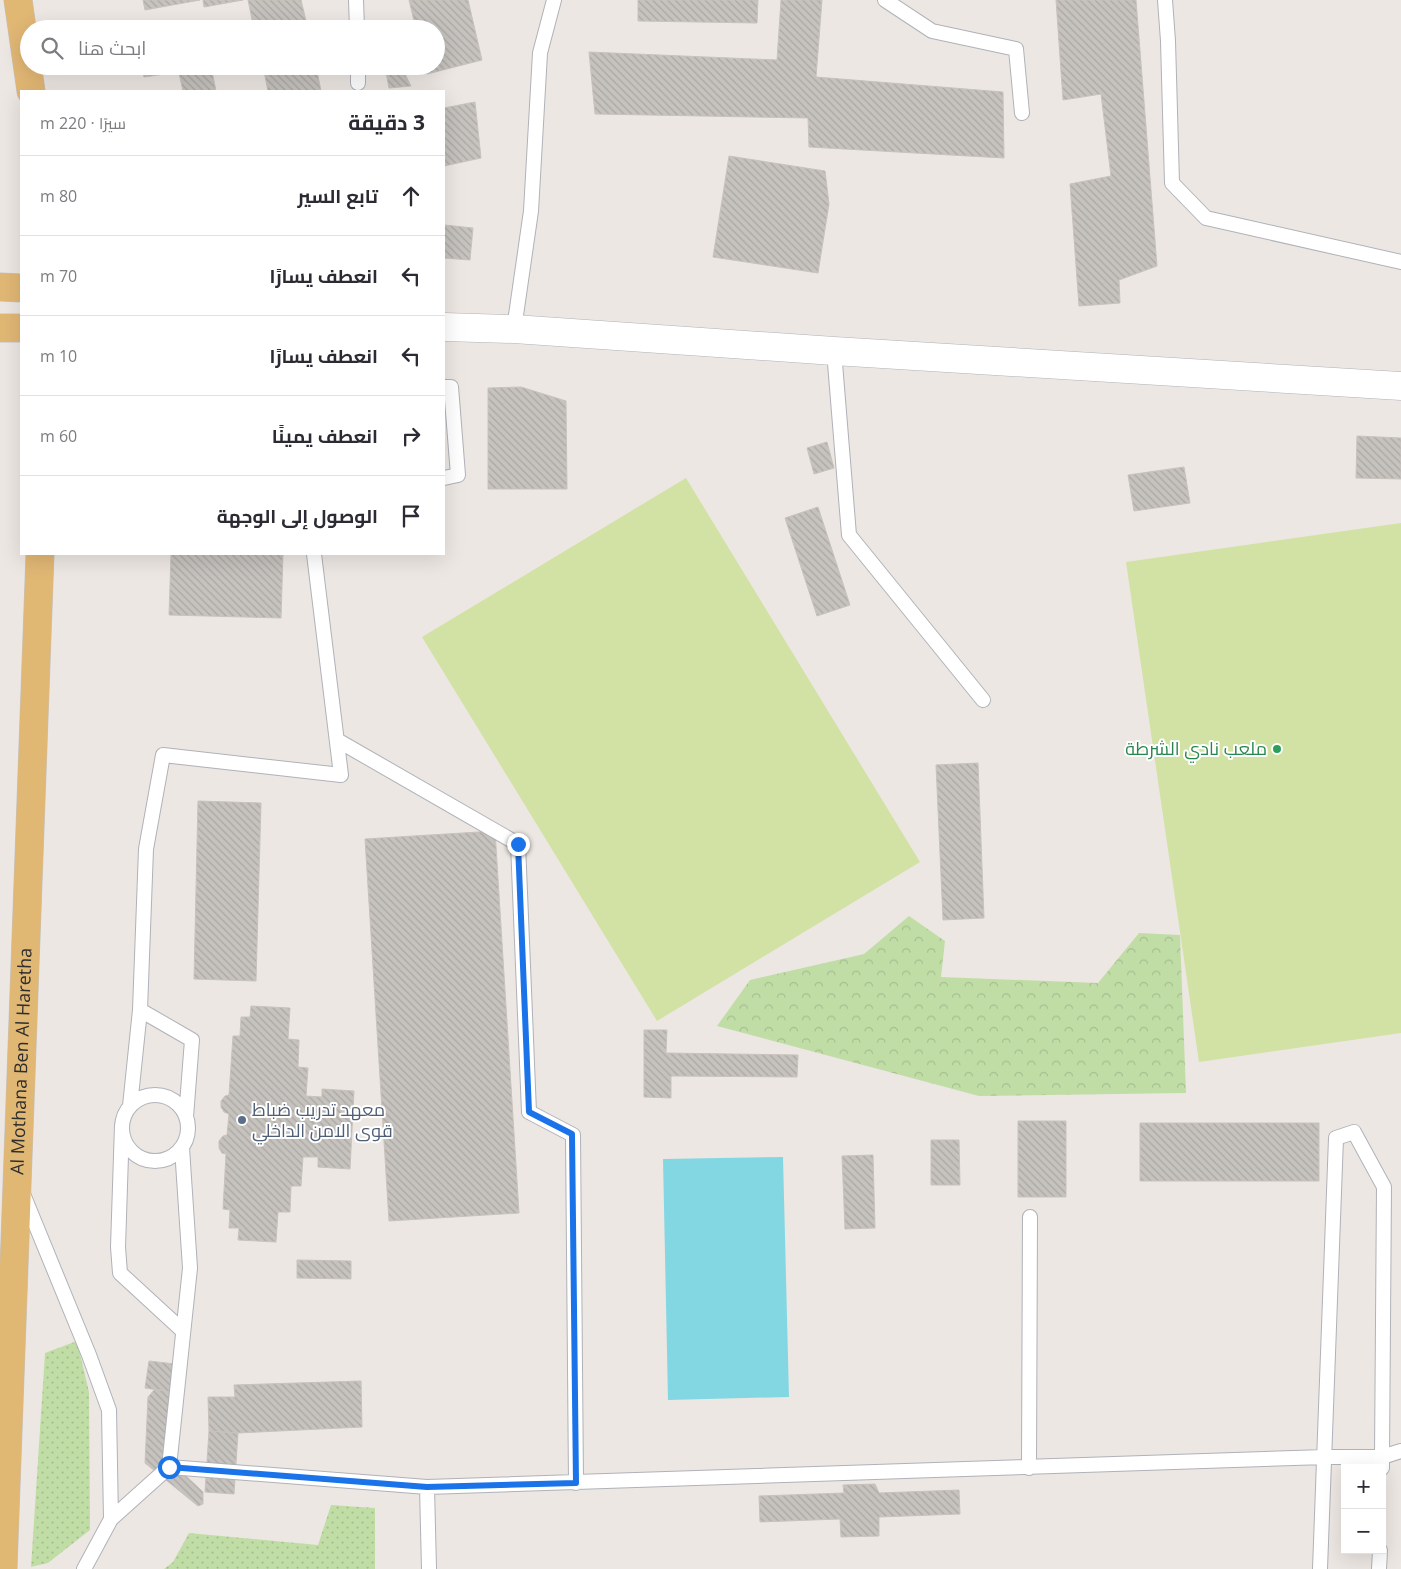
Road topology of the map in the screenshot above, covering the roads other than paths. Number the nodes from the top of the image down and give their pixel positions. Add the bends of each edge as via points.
1 (18, 0) edge
2 (356, 0) edge
3 (554, 0) edge
4 (886, 0) edge
5 (1165, 0) edge
6 (21, 20) edge
7 (357, 20) edge
8 (29, 75) edge
9 (358, 75) edge
10 (358, 83) dead end
11 (31, 90) edge
12 (1022, 113) dead end
13 (1401, 262) edge
14 (0, 287) edge
15 (20, 288) edge
16 (445, 327) edge
17 (0, 328) edge
18 (20, 328) edge
19 (514, 328) junction
20 (834, 351) junction
21 (1401, 386) edge
22 (445, 387) edge
23 (445, 478) edge
24 (40, 555) edge
25 (314, 555) edge
26 (983, 700) dead end
27 (337, 740) junction
28 (140, 1010) junction
29 (130, 1106) junction
30 (186, 1117) junction
31 (122, 1125) junction
32 (182, 1148) junction
33 (18, 1182) junction
34 (1030, 1217) dead end
35 (183, 1331) junction
36 (1401, 1451) edge
37 (1325, 1457) junction
38 (1382, 1463) edge
39 (169, 1467) junction
40 (1029, 1468) junction
41 (576, 1483) junction
42 (427, 1487) junction
43 (110, 1520) junction
44 (1380, 1554) edge
45 (3, 1569) edge
46 (84, 1569) edge
47 (429, 1569) edge
48 (1320, 1569) edge
49 (1379, 1569) edge

1 - 6 main road
2 - 7 lane
3 - 19 lane via 540,53 530,211
4 - 12 lane via 932,31 1016,49
5 - 13 lane via 1172,183 1206,218
8 - 11 main road
9 - 10 lane
14 - 15 main road
16 - 19 main road
17 - 18 main road
19 - 20 main road
20 - 21 main road
20 - 26 lane via 849,535
22 - 23 lane via 451,387 458,475
24 - 33 main road, Al Mothana Ben Al Haretha
25 - 27 lane
27 - 28 lane via 341,775 163,755 146,849
27 - 41 lane via 518,844 529,1112 572,1134
28 - 29 lane
28 - 30 lane via 192,1040
29 - 30 lane via 146,1096 156,1095 175,1101
29 - 31 lane
30 - 32 lane via 188,1128
31 - 32 lane via 127,1146 144,1158 164,1159
31 - 35 lane via 120,1273
32 - 35 lane via 190,1268
33 - 43 lane via 109,1410
33 - 45 main road, Al Mothana Ben Al Haretha
34 - 40 lane
35 - 39 lane
36 - 38 lane
37 - 38 lane
37 - 38 lane via 1336,1138 1354,1132 1384,1188
37 - 40 lane
37 - 48 lane
39 - 42 lane
39 - 43 lane
40 - 41 lane
41 - 42 lane
42 - 47 lane
43 - 46 lane
44 - 49 lane

